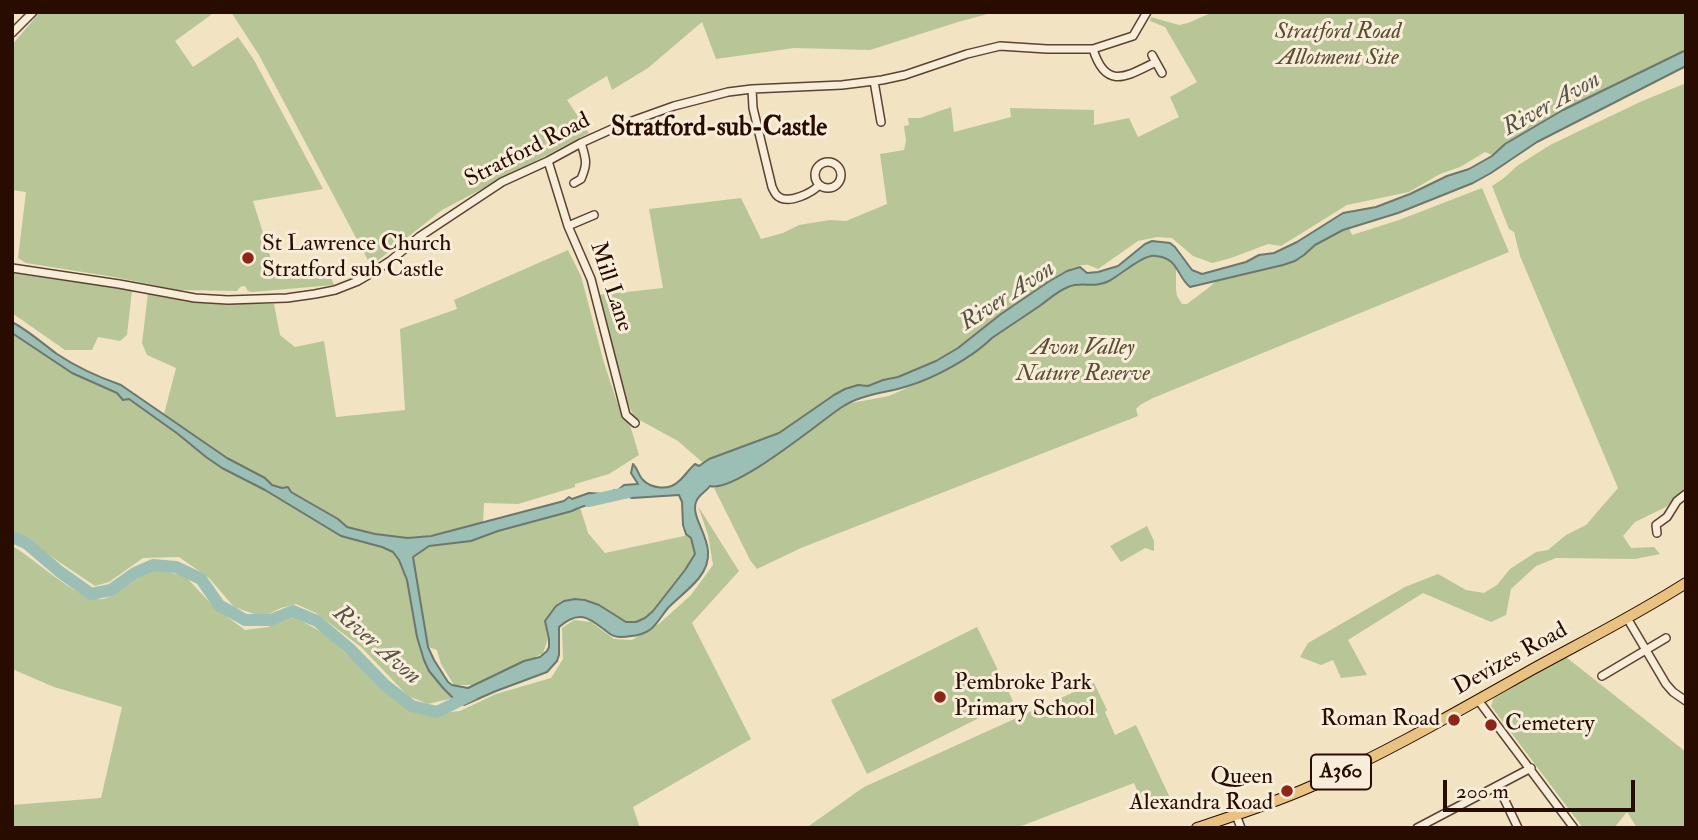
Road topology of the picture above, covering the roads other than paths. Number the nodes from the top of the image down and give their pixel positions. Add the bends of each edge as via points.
1 (33, 12) edge
2 (1147, 12) edge
3 (12, 33) edge
4 (1093, 49) junction
5 (1162, 74) dead end
6 (874, 81) junction
7 (752, 89) junction
8 (881, 122) dead end
9 (581, 142) junction
10 (548, 162) junction
11 (574, 183) dead end
12 (819, 185) dead end
13 (594, 215) dead end
14 (568, 226) junction
15 (12, 268) edge
16 (635, 424) dead end
17 (1686, 494) edge
18 (1657, 533) dead end
19 (1686, 583) edge
20 (1627, 618) junction
21 (1666, 638) dead end
22 (1646, 650) junction
23 (1602, 676) dead end
24 (1478, 700) junction
25 (1686, 701) edge
26 (1531, 768) junction
27 (1498, 786) junction
28 (1236, 815) junction
29 (1197, 828) edge
30 (1241, 828) edge
31 (1417, 828) edge
32 (1518, 828) edge
33 (1574, 828) edge

1 - 3 street
2 - 4 street, Stratford Road via 1133,36
4 - 5 street via 1097,63 1114,77 1130,75 1154,58
4 - 6 street, Stratford Road via 1000,46
6 - 7 street, Stratford Road
6 - 8 street
7 - 9 street, Stratford Road via 674,106
7 - 12 street via 777,196 790,199 813,192
9 - 10 street, Stratford Road
9 - 11 street via 586,168
10 - 14 street, Mill Lane
10 - 15 street, Stratford Road via 475,198 358,281 315,294 195,298
13 - 14 street
14 - 16 street, Mill Lane via 592,279 626,415
17 - 18 street via 1656,525
19 - 20 main road, Devizes Road / A360
20 - 22 street
20 - 24 main road, Devizes Road / A360
21 - 22 street
22 - 23 street
22 - 25 street via 1666,684
24 - 26 street
24 - 28 main road, Devizes Road / A360 via 1322,781
26 - 27 street
26 - 33 street
27 - 31 street
27 - 32 street
28 - 29 main road, Devizes Road / A360
28 - 30 street

